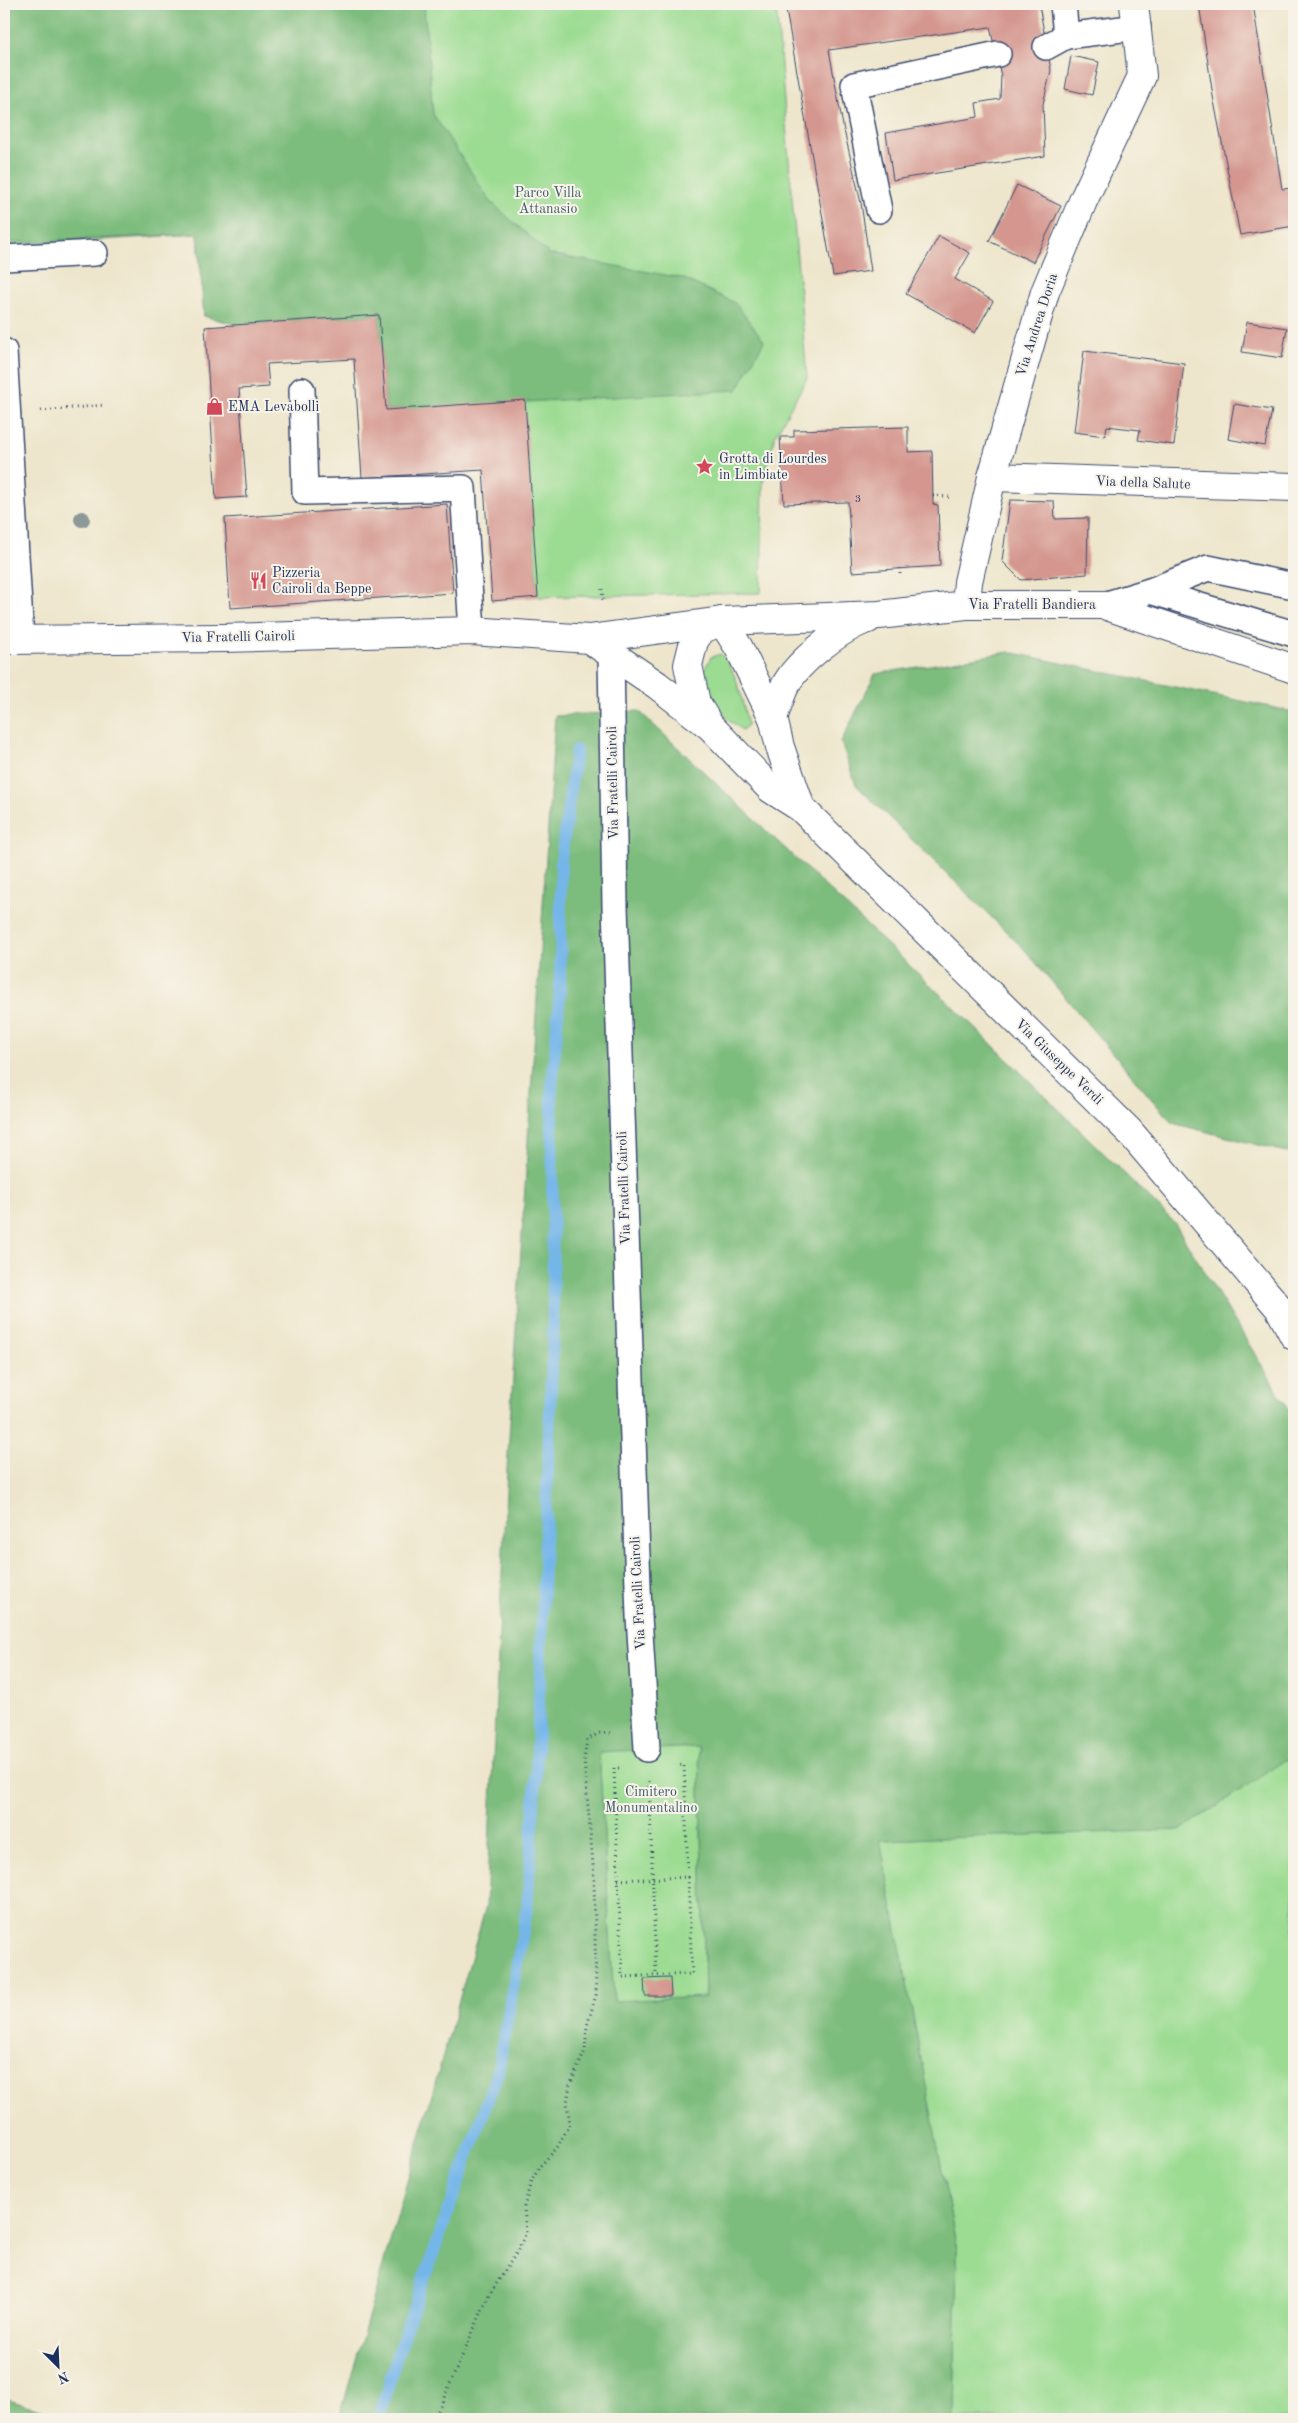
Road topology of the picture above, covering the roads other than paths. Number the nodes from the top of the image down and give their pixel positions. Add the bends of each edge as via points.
1 (1064, 4) edge
2 (1136, 15) edge
3 (998, 54) dead end
4 (879, 210) dead end
5 (95, 253) dead end
6 (4, 258) edge
7 (4, 351) edge
8 (302, 390) dead end
9 (992, 477) junction
10 (8, 479) edge
11 (1294, 487) edge
12 (1294, 586) edge
13 (1150, 591) junction
14 (966, 605) junction
15 (1104, 605) junction
16 (879, 615) junction
17 (722, 621) junction
18 (472, 631) junction
19 (1294, 634) edge
20 (589, 639) junction
21 (13, 640) edge
22 (611, 654) junction
23 (1294, 669) edge
24 (773, 718) junction
25 (711, 727) junction
26 (801, 808) junction
27 (1294, 1336) edge
28 (647, 1749) road end

1 - 2 lane, Via Andrea Doria via 1056,41
2 - 9 street, Via Andrea Doria via 1142,76 1083,201 1045,292
3 - 4 lane via 854,86
5 - 6 lane
7 - 10 lane
8 - 18 lane via 305,492 463,488
9 - 11 street, Via della Salute
9 - 14 street, Via Andrea Doria via 968,582
10 - 21 lane
12 - 13 lane via 1208,568
13 - 15 lane
13 - 19 lane
14 - 15 street, Via Fratelli Bandiera
14 - 16 street, Via Fratelli Bandiera
15 - 23 street, Via Fratelli Bandiera
16 - 17 street, Via Fratelli Cairoli
16 - 24 street via 854,623 815,650 785,684
17 - 20 street, Via Fratelli Cairoli
17 - 24 street, Via Giuseppe Verdi
17 - 25 street, Via Giuseppe Verdi via 702,629 694,641 688,665 696,703
18 - 20 street, Via Fratelli Cairoli
18 - 21 street, Via Fratelli Cairoli
20 - 22 street
22 - 25 street, Via Giuseppe Verdi
22 - 28 lane, Via Fratelli Cairoli via 615,906 638,1616
24 - 26 street, Via Giuseppe Verdi
25 - 26 street, Via Giuseppe Verdi via 771,788
26 - 27 street, Via Giuseppe Verdi via 1130,1131 1279,1308

